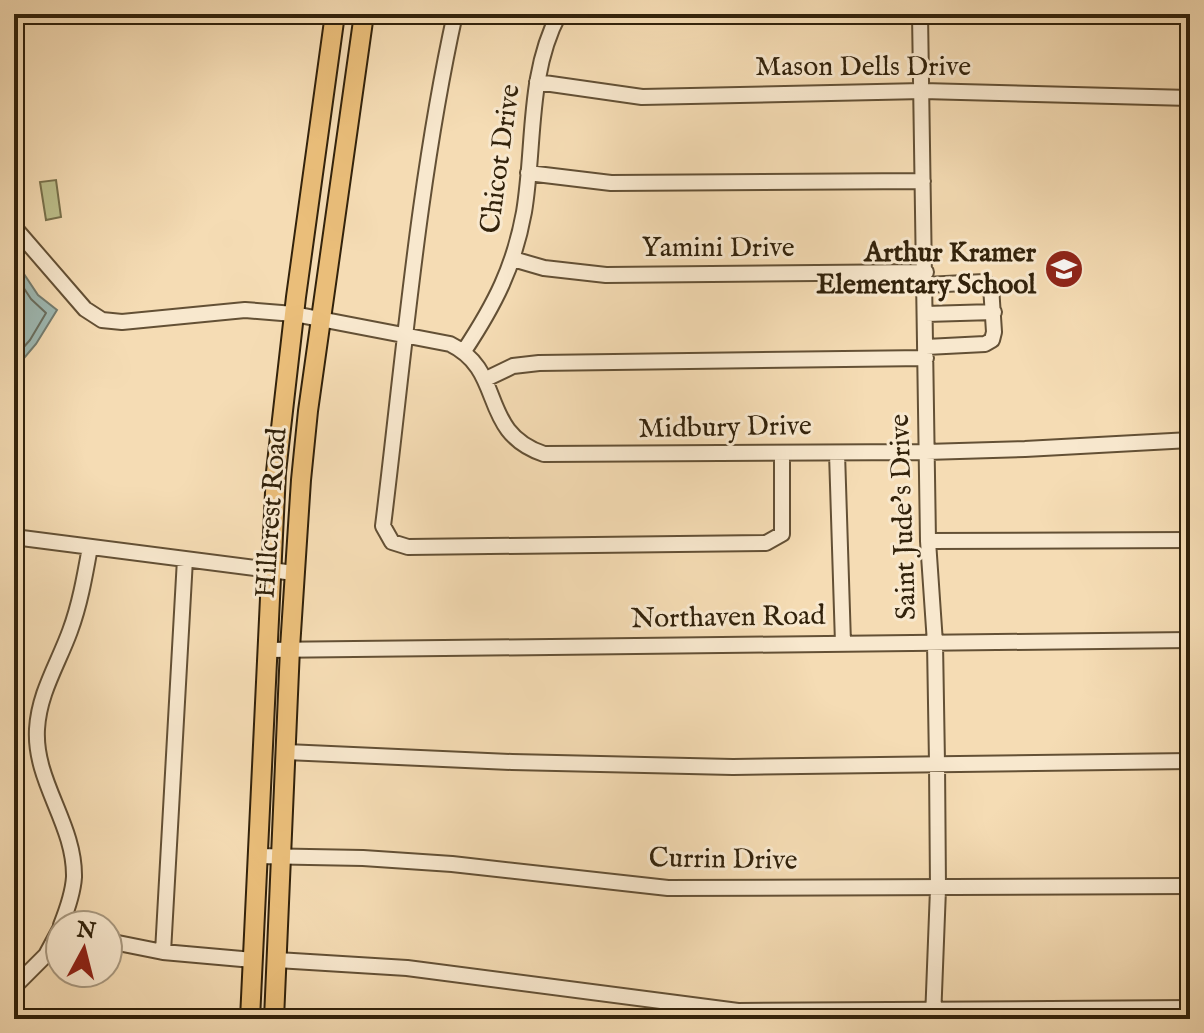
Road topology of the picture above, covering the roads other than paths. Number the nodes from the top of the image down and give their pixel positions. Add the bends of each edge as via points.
1 (335, 14) edge
2 (364, 14) edge
3 (455, 14) edge
4 (559, 14) edge
5 (920, 14) edge
6 (537, 82) junction
7 (923, 91) junction
8 (1190, 98) edge
9 (528, 173) junction
10 (923, 181) junction
11 (14, 227) edge
12 (513, 259) junction
13 (926, 279) junction
14 (994, 312) junction
15 (294, 314) junction
16 (926, 314) junction
17 (321, 319) junction
18 (406, 334) junction
19 (464, 351) junction
20 (926, 352) junction
21 (486, 379) junction
22 (1190, 440) edge
23 (926, 452) junction
24 (782, 453) junction
25 (837, 453) junction
26 (14, 537) edge
27 (1190, 540) edge
28 (928, 541) junction
29 (90, 547) junction
30 (185, 559) junction
31 (271, 570) junction
32 (294, 573) junction
33 (1190, 640) edge
34 (843, 643) junction
35 (935, 643) junction
36 (290, 648) junction
37 (266, 650) junction
38 (286, 752) junction
39 (1190, 761) edge
40 (937, 763) junction
41 (282, 855) junction
42 (256, 856) junction
43 (1190, 886) edge
44 (938, 889) junction
45 (66, 909) edge
46 (124, 944) edge
47 (163, 952) junction
48 (44, 957) edge
49 (253, 960) junction
50 (277, 960) junction
51 (14, 987) edge
52 (1190, 1008) edge
53 (933, 1015) edge
54 (250, 1019) edge
55 (274, 1019) edge

1 - 15 main road, Hillcrest Road
2 - 17 main road, Hillcrest Road
3 - 18 street via 440,85
4 - 6 street, Chicot Drive
5 - 7 street, Saint Jude's Drive
6 - 7 street, Mason Dells Drive via 642,97
6 - 9 street, Chicot Drive
7 - 8 street, Mason Dells Drive
7 - 10 street, Saint Jude's Drive
9 - 10 street via 611,183
9 - 12 street, Chicot Drive
10 - 13 street, Saint Jude's Drive
11 - 15 street via 77,300 102,320 226,310
12 - 13 street, Yamini Drive via 606,275
12 - 19 street, Chicot Drive via 498,299
13 - 14 street, Yamini Drive via 984,282 991,286
13 - 16 street, Saint Jude's Drive
14 - 16 street
14 - 20 street via 992,340
15 - 17 street
15 - 31 main road, Hillcrest Road
16 - 20 street, Saint Jude's Drive
17 - 18 street
17 - 32 main road, Hillcrest Road
18 - 19 street
18 - 24 street via 383,526 392,542 408,547 766,543 782,534
19 - 21 street, Midbury Drive
20 - 21 street via 539,363 513,366
20 - 23 street, Saint Jude's Drive
21 - 24 street, Midbury Drive via 509,434 544,454
22 - 23 street, Midbury Drive
23 - 25 street, Midbury Drive
23 - 28 street, Saint Jude's Drive
24 - 25 street, Midbury Drive
25 - 34 street
26 - 29 street
27 - 28 street
28 - 35 street, Saint Jude's Drive
29 - 30 street
29 - 45 street via 80,601 44,692 36,732 41,771 73,861
30 - 31 street
30 - 47 street
31 - 32 street
31 - 37 main road, Hillcrest Road
32 - 36 main road, Hillcrest Road
33 - 35 street, Northaven Road
34 - 35 street, Northaven Road
34 - 36 street, Northaven Road
35 - 40 street, Saint Jude's Drive
36 - 37 street, Northaven Road
36 - 38 main road, Hillcrest Road
37 - 42 main road, Hillcrest Road
38 - 40 street via 733,767
38 - 41 main road, Hillcrest Road
39 - 40 street
40 - 44 street, Saint Jude's Drive
41 - 42 street, Currin Drive
41 - 44 street, Currin Drive via 452,864 668,888
41 - 50 main road, Hillcrest Road
42 - 49 main road, Hillcrest Road
43 - 44 street, Currin Drive
44 - 53 street, Saint Jude's Drive
46 - 47 street
47 - 49 street
48 - 51 street
49 - 54 main road, Hillcrest Road
50 - 53 street via 407,968 738,1011
50 - 55 main road, Hillcrest Road
52 - 53 street

